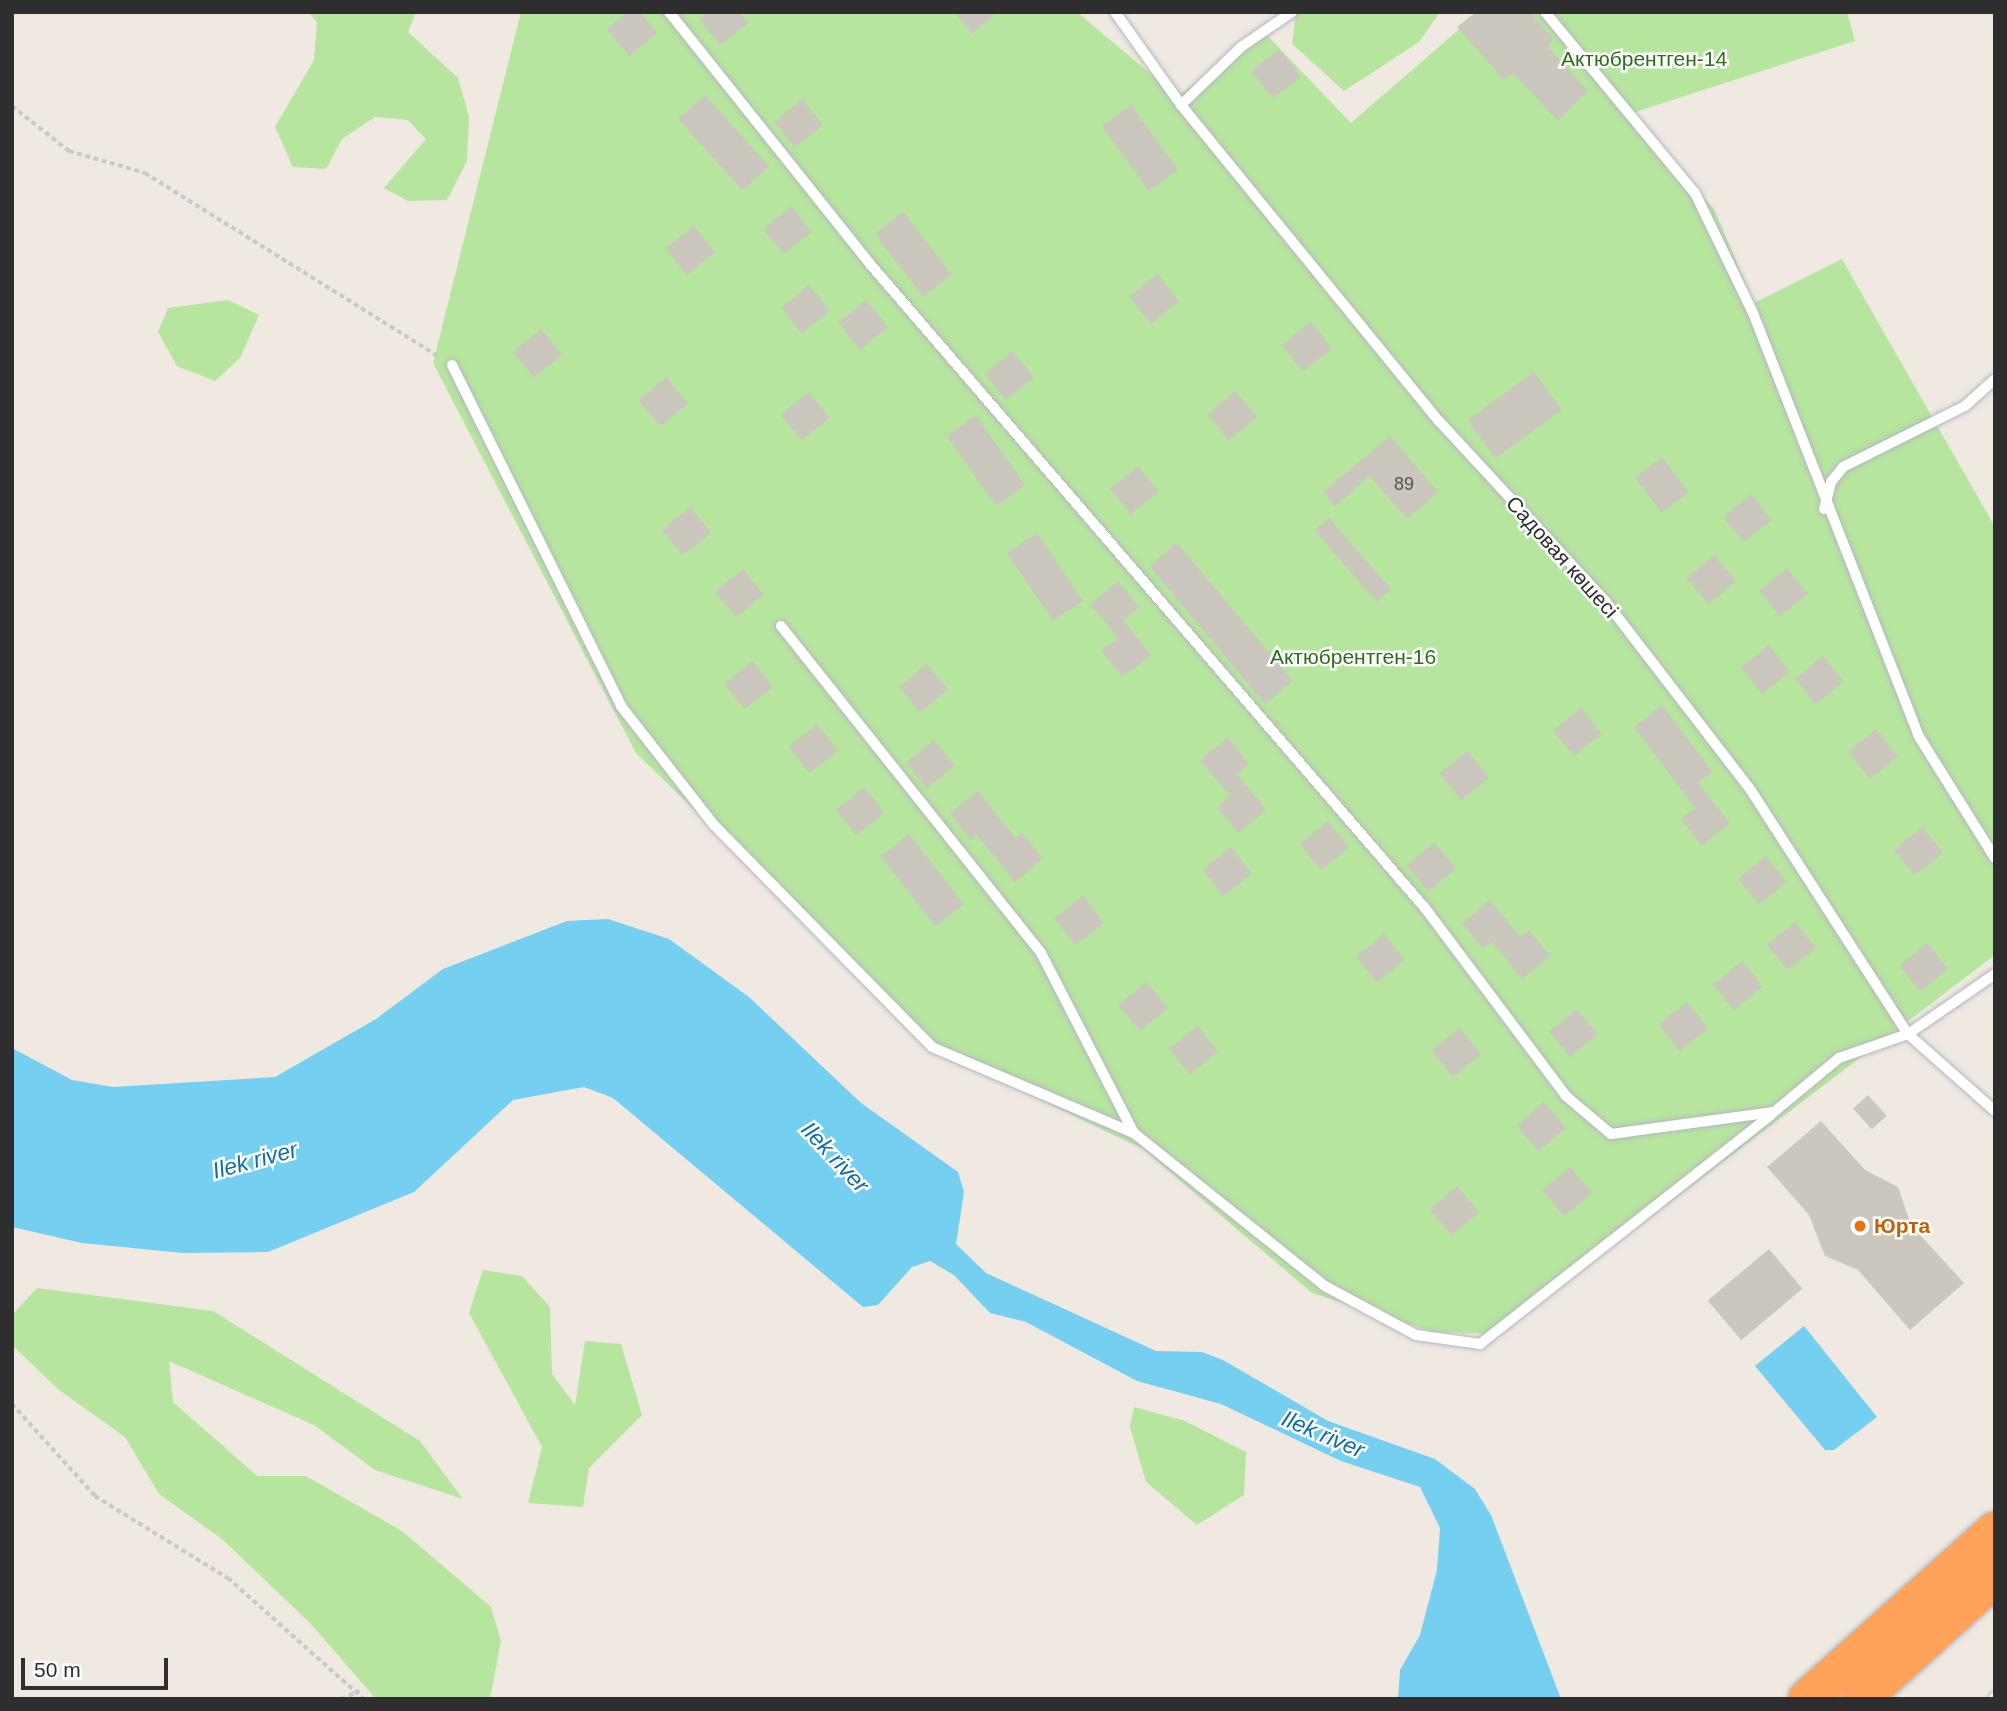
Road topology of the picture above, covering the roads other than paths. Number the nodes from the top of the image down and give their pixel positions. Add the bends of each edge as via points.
1 (669, 12) edge
2 (1115, 12) edge
3 (1292, 12) edge
4 (1545, 12) edge
5 (1181, 105) junction
6 (452, 365) road end
7 (1995, 379) edge
8 (1824, 509) junction
9 (781, 626) dead end
10 (1995, 858) edge
11 (1995, 974) edge
12 (1909, 1034) junction
13 (1995, 1111) edge
14 (1774, 1112) junction
15 (1133, 1133) junction
16 (1995, 1531) edge
17 (1995, 1578) edge
18 (1807, 1699) edge
19 (1861, 1699) edge

1 - 14 lane via 870,264 1425,908 1566,1096 1611,1134
2 - 5 lane, Садовая көшесі
3 - 5 lane via 1241,47
4 - 8 lane via 1695,192 1753,313
5 - 12 lane, Садовая көшесі via 1439,421 1606,602 1750,789
6 - 15 lane via 621,706 714,825 932,1047
7 - 8 lane via 1965,406 1843,467 1831,482
8 - 10 lane via 1918,735
9 - 15 lane via 1041,953
11 - 12 lane
12 - 13 lane, Садовая көшесі
12 - 14 lane via 1839,1058
14 - 15 lane via 1480,1344 1416,1335 1325,1286
16 - 18 highway
17 - 19 highway

